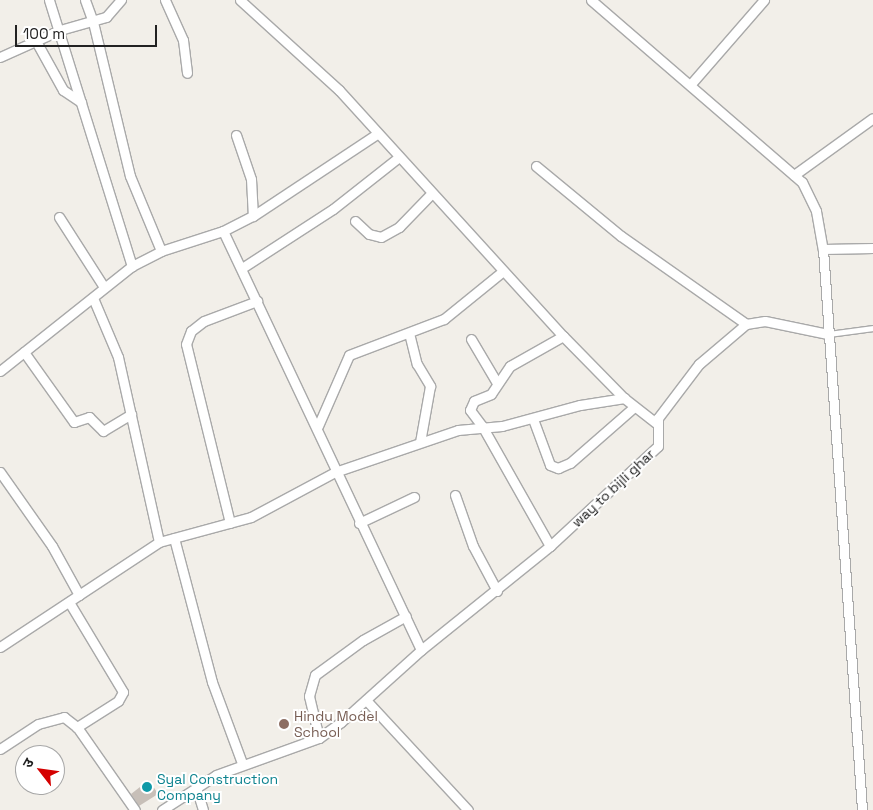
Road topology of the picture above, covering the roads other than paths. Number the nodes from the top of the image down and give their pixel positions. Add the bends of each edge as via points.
1 (49, 0) edge
2 (85, 0) edge
3 (121, 0) edge
4 (165, 0) edge
5 (240, 0) edge
6 (591, 0) edge
7 (764, 0) edge
8 (94, 22) junction
9 (60, 30) junction
10 (37, 43) junction
11 (0, 57) edge
12 (187, 73) dead end
13 (690, 85) junction
14 (81, 102) junction
15 (873, 118) edge
16 (377, 134) junction
17 (236, 135) dead end
18 (398, 157) junction
19 (536, 166) dead end
20 (794, 175) junction
21 (432, 193) junction
22 (253, 216) junction
23 (59, 217) dead end
24 (355, 221) dead end
25 (223, 231) junction
26 (873, 248) edge
27 (823, 249) junction
28 (161, 251) junction
29 (132, 266) junction
30 (242, 268) junction
31 (503, 271) junction
32 (104, 287) junction
33 (93, 298) junction
34 (257, 302) junction
35 (746, 324) junction
36 (873, 328) edge
37 (409, 333) junction
38 (828, 334) junction
39 (563, 336) junction
40 (471, 339) dead end
41 (24, 352) junction
42 (0, 371) edge
43 (497, 383) junction
44 (624, 398) junction
45 (634, 407) junction
46 (131, 414) junction
47 (533, 419) junction
48 (656, 423) junction
49 (318, 426) junction
50 (482, 426) junction
51 (420, 442) junction
52 (0, 472) edge
53 (336, 472) junction
54 (455, 495) dead end
55 (414, 497) dead end
56 (230, 523) junction
57 (359, 523) junction
58 (174, 538) junction
59 (159, 542) junction
60 (550, 546) junction
61 (497, 591) junction
62 (79, 595) junction
63 (69, 602) junction
64 (406, 616) junction
65 (0, 648) edge
66 (421, 650) junction
67 (366, 700) junction
68 (77, 727) junction
69 (319, 738) junction
70 (0, 749) edge
71 (242, 763) junction
72 (196, 786) junction
73 (134, 810) edge
74 (162, 810) edge
75 (204, 810) edge
76 (468, 810) edge
77 (862, 810) edge

1 - 9 street
2 - 8 street
3 - 8 street via 112,14
4 - 12 street via 183,40
5 - 16 street via 339,90
6 - 13 street
7 - 13 street
8 - 9 street
8 - 28 street via 128,169
9 - 10 street
9 - 14 street
10 - 11 street
10 - 14 street via 63,90
13 - 20 street
14 - 29 street
15 - 20 street
16 - 18 street
16 - 22 street
17 - 22 street via 251,179
18 - 21 street
18 - 30 street via 333,209
19 - 35 street via 621,236
20 - 27 street via 802,182 816,211
21 - 24 street via 399,227 381,236 369,234
21 - 31 street
22 - 25 street
23 - 32 street
25 - 28 street
25 - 30 street
26 - 27 street
27 - 38 street
28 - 29 street
29 - 32 street
30 - 34 street
31 - 37 street via 453,313
31 - 39 street
32 - 33 street
33 - 41 street
33 - 46 street via 118,357
34 - 49 street
34 - 56 street via 204,321 191,331 186,344
35 - 38 street via 765,321
35 - 48 street via 699,364
36 - 38 lane
37 - 49 street via 349,356
37 - 51 street via 419,369 430,386
38 - 77 street
39 - 43 street via 510,366
39 - 44 street
40 - 43 street
41 - 42 street
41 - 46 street via 74,422 90,417 103,431
43 - 50 street via 491,394 470,405
44 - 45 street
44 - 47 street via 580,405
45 - 47 street via 570,462 558,468 550,465
45 - 48 street
46 - 59 street
47 - 50 street
48 - 60 street, way to bijli ghar via 658,446
49 - 53 street
50 - 51 street
50 - 60 street
51 - 53 street
52 - 62 street via 52,546
53 - 56 street via 266,511
53 - 57 street
54 - 61 street via 473,546
55 - 57 street
56 - 58 street
57 - 64 street
58 - 59 street
58 - 71 street via 212,682
59 - 62 street
60 - 61 street, way to bijli ghar
61 - 66 street, way to bijli ghar
62 - 63 street
63 - 65 street
63 - 68 street via 101,651 122,692 118,701
64 - 66 street
64 - 69 street via 363,640 315,675 309,696
66 - 67 street, way to bijli ghar
67 - 69 street, way to bijli ghar
67 - 76 street
68 - 70 street via 64,717 49,719
68 - 73 street
69 - 71 street
71 - 72 street
72 - 74 street
72 - 75 street

